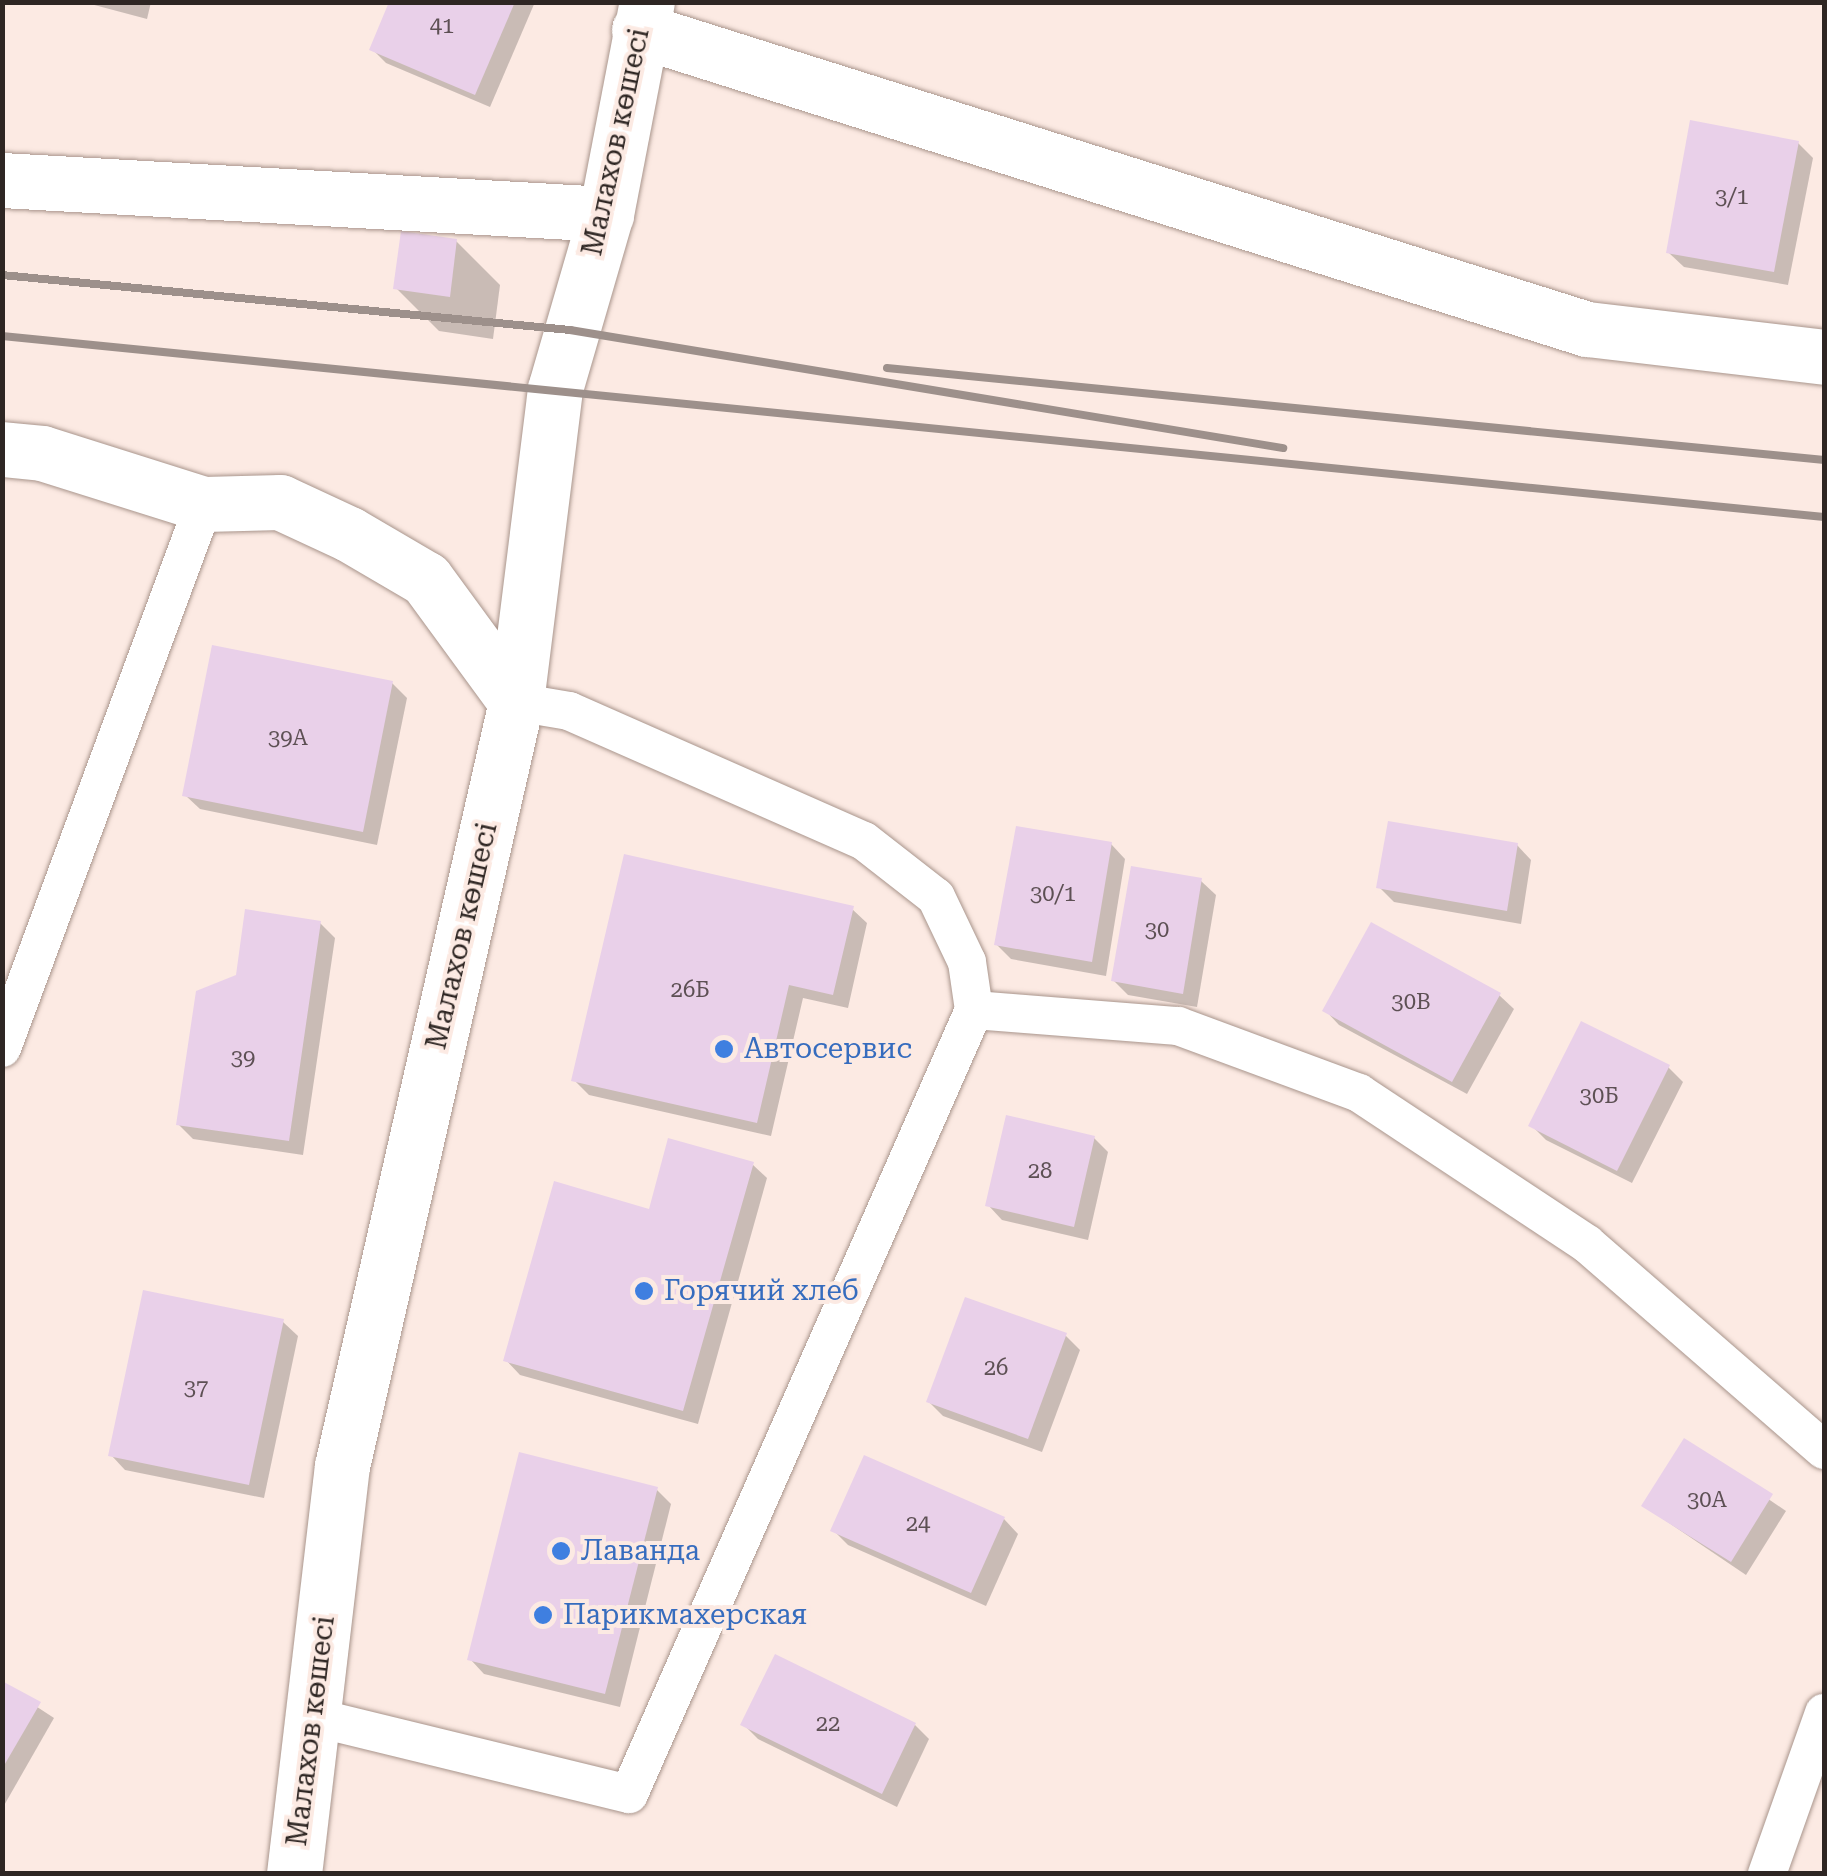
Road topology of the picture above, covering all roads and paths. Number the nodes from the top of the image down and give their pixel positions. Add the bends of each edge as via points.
1 (643, 16) edge
2 (2, 180) edge
3 (606, 214) junction
4 (1824, 357) edge
5 (2, 449) edge
6 (204, 504) junction
7 (516, 702) junction
8 (974, 1010) junction
9 (2, 1048) edge
10 (1824, 1450) edge
11 (1824, 1713) edge
12 (313, 1717) junction
13 (294, 1874) edge
14 (1767, 1874) edge

1 - 3 street, Малахов көшесі
1 - 4 street via 1587,329
2 - 3 street
3 - 7 street, Малахов көшесі via 555,389
5 - 6 street via 42,453
6 - 7 street via 280,502 426,579
6 - 9 lane
7 - 8 lane via 569,711 864,841 936,898 967,962
7 - 12 street, Малахов көшесі via 342,1466
8 - 10 lane via 1178,1026 1359,1092 1587,1244
8 - 12 lane via 630,1794
11 - 14 lane
12 - 13 street, Малахов көшесі

